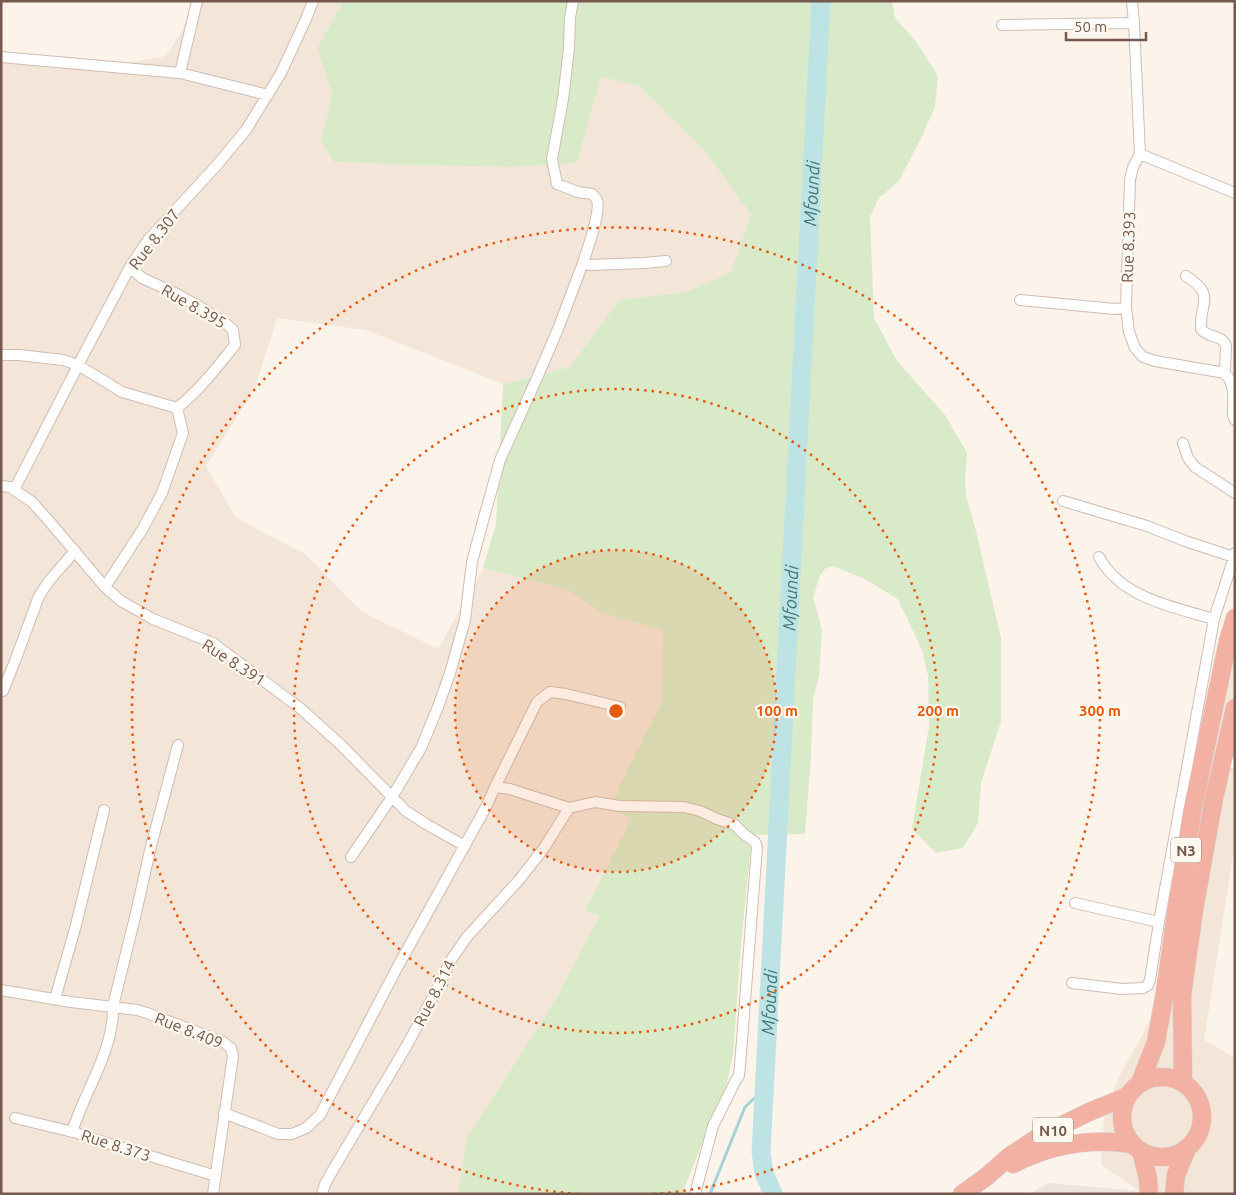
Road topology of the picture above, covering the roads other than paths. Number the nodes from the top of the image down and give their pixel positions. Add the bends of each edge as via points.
1 (197, 1) edge
2 (312, 1) edge
3 (573, 1) edge
4 (1132, 1) edge
5 (1134, 23) junction
6 (1002, 24) dead end
7 (1, 57) edge
8 (180, 73) junction
9 (268, 95) junction
10 (1140, 154) junction
11 (1235, 193) edge
12 (666, 261) dead end
13 (583, 263) junction
14 (130, 267) junction
15 (1186, 276) dead end
16 (1020, 300) dead end
17 (1126, 308) junction
18 (1, 354) edge
19 (78, 366) junction
20 (1225, 373) junction
21 (177, 408) junction
22 (1235, 420) edge
23 (1183, 443) dead end
24 (1, 486) edge
25 (14, 490) junction
26 (1235, 493) edge
27 (1064, 501) dead end
28 (75, 551) junction
29 (1234, 555) edge
30 (1099, 557) dead end
31 (105, 587) junction
32 (1235, 618) edge
33 (1214, 619) junction
34 (3, 691) dead end
35 (620, 707) dead end
36 (1235, 708) edge
37 (178, 745) dead end
38 (1228, 762) edge
39 (495, 787) junction
40 (392, 797) junction
41 (569, 808) junction
42 (104, 810) dead end
43 (465, 846) junction
44 (351, 858) dead end
45 (1075, 903) dead end
46 (1170, 905) junction
47 (1159, 922) junction
48 (1072, 983) dead end
49 (1, 990) edge
50 (55, 1000) junction
51 (113, 1006) junction
52 (1183, 1082) junction
53 (1140, 1083) junction
54 (1128, 1096) junction
55 (224, 1113) junction
56 (15, 1118) dead end
57 (72, 1132) junction
58 (1136, 1147) junction
59 (1187, 1149) junction
60 (216, 1176) junction
61 (986, 1177) junction
62 (214, 1194) edge
63 (322, 1194) edge
64 (695, 1194) edge
65 (962, 1194) edge
66 (1149, 1194) edge
67 (1174, 1194) edge

1 - 8 street
2 - 9 street, Rue 8.307 via 282,73
3 - 13 street via 564,91 552,159 557,184 592,194 597,201
4 - 5 street, Rue 8.393
5 - 6 street
5 - 10 street, Rue 8.393
7 - 8 street
8 - 9 street
9 - 14 street, Rue 8.307 via 246,130 148,240
10 - 11 street
10 - 17 street, Rue 8.393 via 1130,180
12 - 13 street
13 - 40 street via 558,329 500,460 472,562 465,620 450,673 421,748
14 - 19 street, Rue 8.307
14 - 21 street, Rue 8.395 via 142,278 200,307 233,330 235,345
15 - 20 street via 1197,283 1205,297 1201,329 1225,343
16 - 17 street
17 - 20 street, Rue 8.393 via 1129,332 1143,357
18 - 19 street via 63,360
19 - 21 street via 122,392
19 - 25 street, Rue 8.307
20 - 22 street via 1233,385
21 - 31 street via 182,433 162,492
23 - 26 street via 1195,467
24 - 25 street, Rue 8.391
25 - 28 street, Rue 8.391 via 32,502
27 - 29 street
28 - 31 street, Rue 8.391
28 - 34 street via 39,596
29 - 33 street
30 - 33 street via 1104,567 1137,594
31 - 40 street, Rue 8.391 via 137,611 212,643 234,658 307,714
32 - 46 highway, N3
33 - 46 street
35 - 39 street via 550,692 537,702
36 - 38 highway, N3
37 - 51 street
38 - 52 highway, N3 via 1212,807 1182,995
39 - 41 street
39 - 43 street
40 - 43 street, Rue 8.391 via 419,820
40 - 44 street
41 - 63 street, Rue 8.314 via 524,874 451,960 406,1047 329,1176
41 - 64 street via 595,802 620,806 684,807 736,826 755,842 739,1075 713,1126
42 - 50 street
43 - 55 street via 320,1115 306,1128 292,1134 278,1134
45 - 47 street
46 - 47 street
46 - 53 highway, N3 via 1165,992 1156,1042
47 - 48 street via 1148,985 1122,989
49 - 50 street, Rue 8.409
50 - 51 street, Rue 8.409
51 - 55 street, Rue 8.409 via 147,1013 231,1048 233,1056
51 - 57 street via 108,1041
52 - 53 highway via 1161,1076
52 - 59 highway via 1200,1102 1203,1116 1201,1129
53 - 54 highway, N3
54 - 58 highway, N3 via 1122,1120 1125,1133
54 - 61 highway, N10 via 1042,1135
55 - 60 street, Rue 8.409
56 - 57 street, Rue 8.373
57 - 60 street, Rue 8.373
58 - 59 highway via 1164,1157
58 - 61 highway, N10 via 1115,1141 1082,1142 1050,1149
58 - 66 highway, N3 via 1148,1180
59 - 67 highway via 1176,1175
60 - 62 street, Rue 8.409
61 - 65 highway, N10

